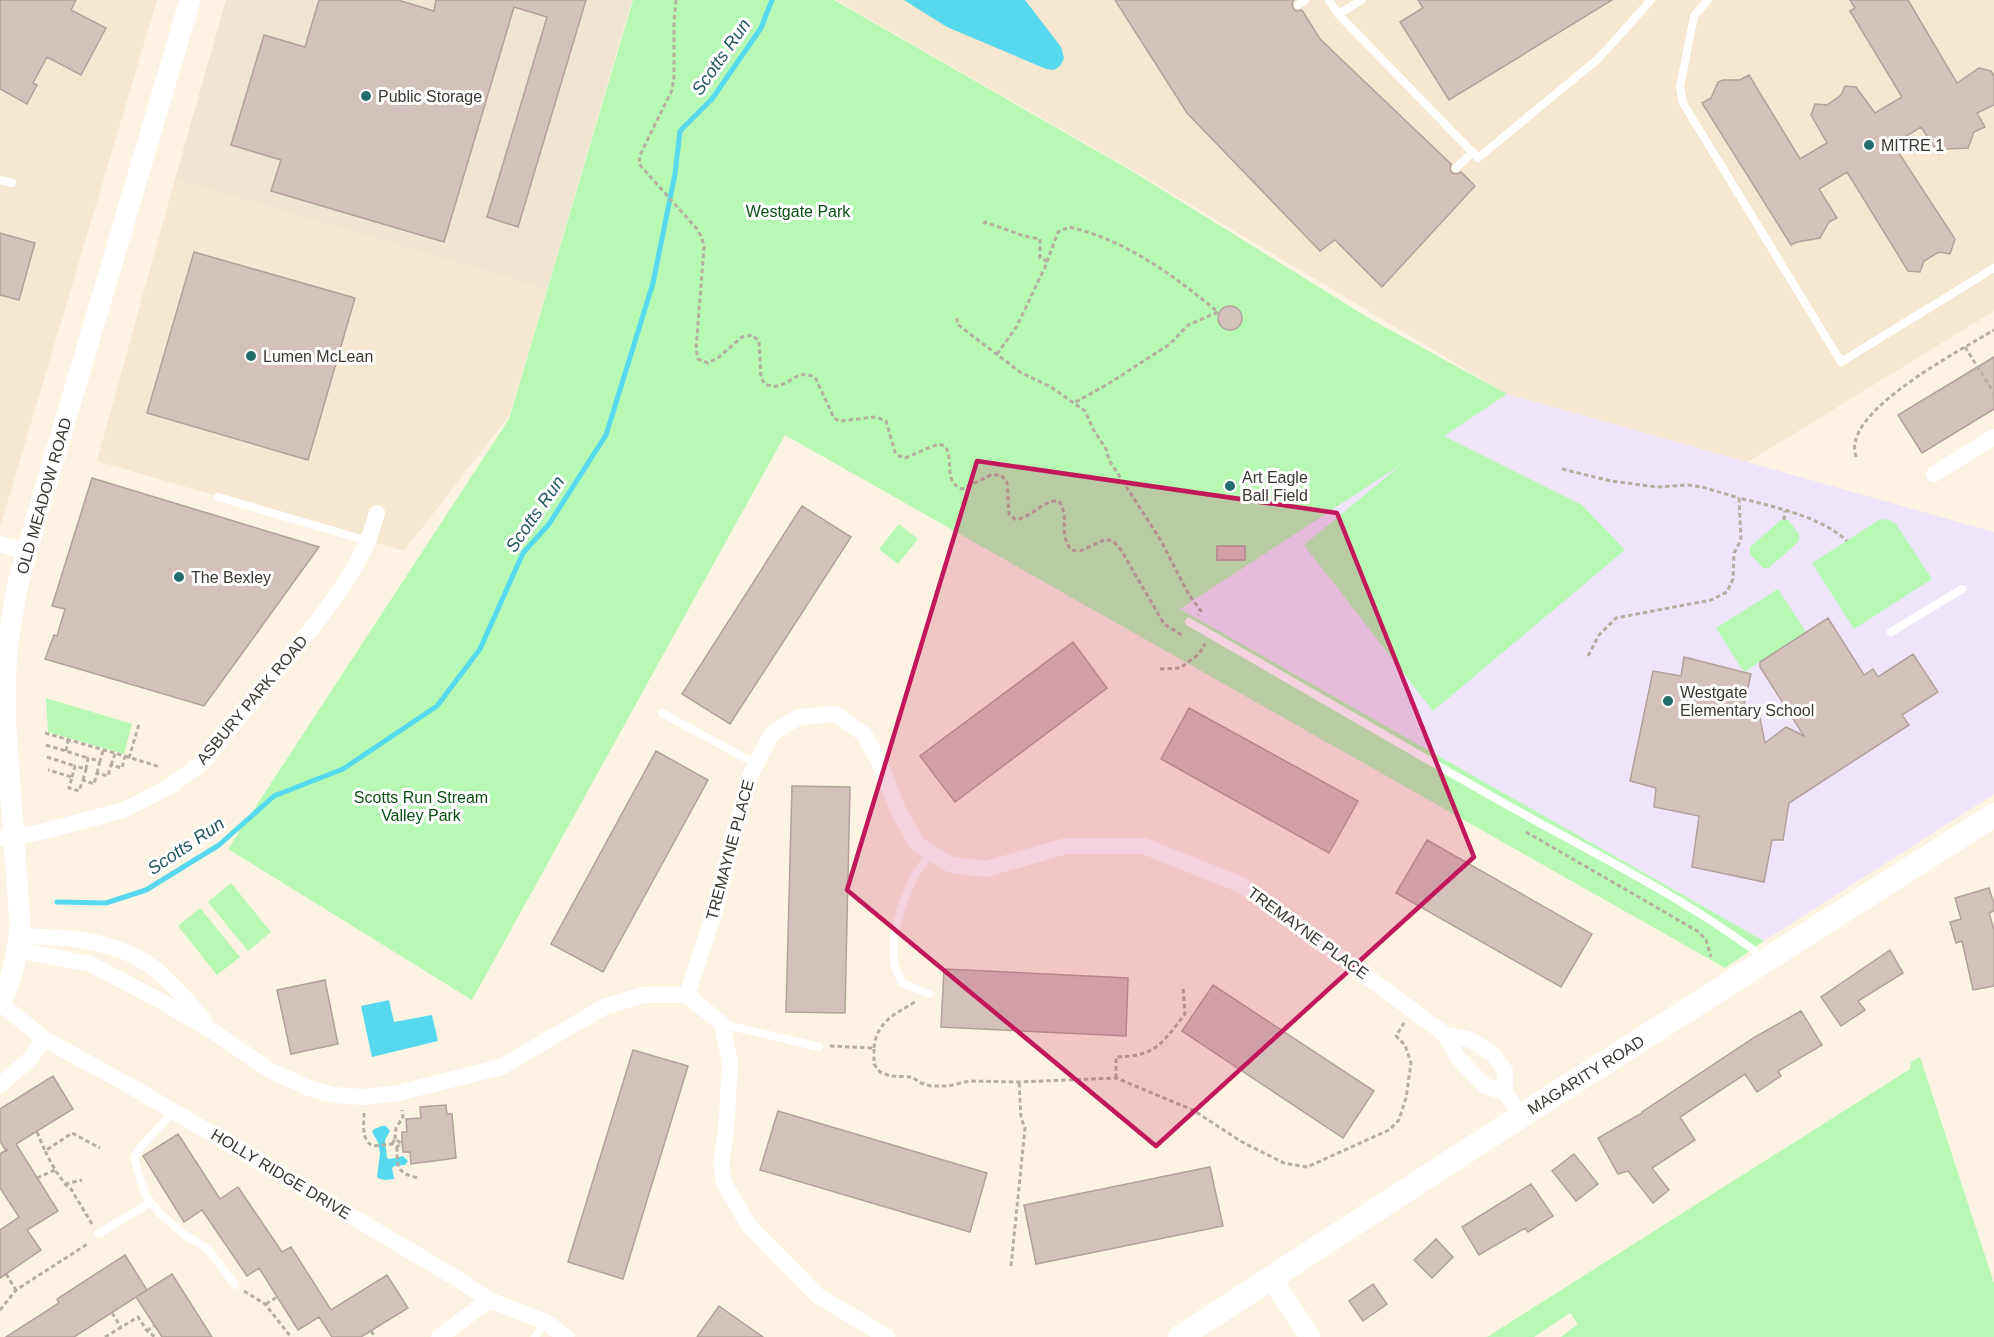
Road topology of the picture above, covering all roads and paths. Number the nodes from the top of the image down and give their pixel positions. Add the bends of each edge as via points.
1 (189, 0) edge
2 (676, 0) edge
3 (1329, 0) edge
4 (1362, 0) edge
5 (1651, 0) edge
6 (1708, 0) edge
7 (1338, 14) junction
8 (1473, 152) junction
9 (1456, 168) dead end
10 (0, 180) edge
11 (12, 183) dead end
12 (984, 224) dead end
13 (1047, 261) junction
14 (1994, 268) edge
15 (957, 318) dead end
16 (1994, 330) edge
17 (1965, 347) junction
18 (997, 354) junction
19 (1994, 393) edge
20 (1074, 403) junction
21 (1994, 437) edge
22 (1856, 457) dead end
23 (1562, 469) dead end
24 (1934, 474) dead end
25 (218, 497) dead end
26 (1739, 498) junction
27 (1785, 511) junction
28 (377, 513) dead end
29 (1784, 520) dead end
30 (368, 541) junction
31 (1847, 541) dead end
32 (0, 544) edge
33 (27, 552) junction
34 (1962, 589) dead end
35 (1191, 622) junction
36 (1891, 632) dead end
37 (1211, 634) junction
38 (1588, 656) dead end
39 (1160, 669) dead end
40 (662, 713) dead end
41 (139, 724) dead end
42 (45, 733) dead end
43 (68, 740) junction
44 (46, 745) dead end
45 (104, 750) junction
46 (66, 751) junction
47 (115, 754) junction
48 (125, 756) junction
49 (47, 758) dead end
50 (88, 758) junction
51 (129, 758) junction
52 (100, 762) junction
53 (756, 764) junction
54 (111, 765) junction
55 (75, 766) junction
56 (160, 767) dead end
57 (86, 769) junction
58 (48, 770) dead end
59 (97, 772) junction
60 (72, 777) junction
61 (83, 780) junction
62 (1994, 815) edge
63 (7, 838) edge
64 (932, 853) junction
65 (19, 943) junction
66 (1767, 961) junction
67 (1183, 987) dead end
68 (929, 994) joint
69 (687, 995) junction
70 (0, 1004) edge
71 (1411, 1010) junction
72 (722, 1024) junction
73 (214, 1032) junction
74 (1445, 1034) junction
75 (44, 1039) junction
76 (819, 1047) joint
77 (874, 1048) junction
78 (1116, 1078) junction
79 (1018, 1082) junction
80 (0, 1085) edge
81 (1505, 1092) junction
82 (398, 1093) junction
83 (364, 1097) junction
84 (174, 1112) junction
85 (1521, 1116) junction
86 (37, 1132) dead end
87 (395, 1139) junction
88 (390, 1144) junction
89 (397, 1147) junction
90 (100, 1148) dead end
91 (45, 1151) junction
92 (55, 1170) junction
93 (38, 1178) dead end
94 (419, 1178) dead end
95 (82, 1180) dead end
96 (65, 1184) junction
97 (151, 1202) junction
98 (98, 1234) junction
99 (1011, 1266) dead end
100 (6, 1274) dead end
101 (1271, 1278) junction
102 (235, 1285) joint
103 (16, 1290) junction
104 (277, 1297) dead end
105 (489, 1300) junction
106 (265, 1304) junction
107 (0, 1310) edge
108 (112, 1312) dead end
109 (546, 1322) junction
110 (155, 1325) dead end
111 (121, 1327) junction
112 (147, 1331) junction
113 (371, 1331) dead end
114 (105, 1337) edge
115 (155, 1337) edge
116 (291, 1337) edge
117 (375, 1337) edge
118 (439, 1337) edge
119 (535, 1337) edge
120 (566, 1337) edge
121 (887, 1337) edge
122 (1180, 1337) edge
123 (1310, 1337) edge

1 - 33 street, OLD MEADOW ROAD
2 - 35 path via 672,90 639,155 639,164 702,238 698,359 708,363 742,337 752,335 759,341 761,378 766,385 777,386 807,374 815,377 834,418 881,418 886,421 899,456 905,458 938,444 945,446 950,452 950,478 954,486 962,489 991,475 1001,475 1007,482 1009,514 1016,520 1028,517 1050,501 1059,501 1065,510 1064,536 1071,550 1080,551 1106,539 1114,542 1164,624 1182,635
3 - 7 lane
4 - 7 lane
5 - 8 lane via 1598,59 1478,158
6 - 14 lane via 1694,16 1680,87 1683,103 1841,362
7 - 8 lane
8 - 9 lane
10 - 11 lane
12 - 13 path via 1040,239 1040,258
13 - 18 path via 1017,326
13 - 20 path via 1058,232 1069,227 1079,229 1144,258 1218,312 1188,325 1170,344
15 - 18 path via 957,324
16 - 17 path
17 - 19 path
17 - 22 path via 1893,394 1873,413 1854,444
18 - 20 path
20 - 35 path via 1085,411 1109,459 1201,611
21 - 24 street
23 - 26 path via 1657,487 1702,487
25 - 30 lane
26 - 27 path
26 - 38 path via 1741,540 1734,553 1734,579 1726,592 1711,600 1616,618 1599,635
27 - 29 path
27 - 31 path via 1837,531
28 - 30 street, ASBURY PARK ROAD
30 - 63 street, ASBURY PARK ROAD via 351,574 320,618 203,762 168,787 124,810
32 - 33 street
33 - 63 street, OLD MEADOW ROAD via 15,601 6,669
34 - 36 lane
35 - 37 lane
37 - 39 path via 1199,654 1180,668
37 - 66 lane via 1655,888 1733,934
40 - 53 lane
41 - 51 path
42 - 43 path
43 - 45 path
43 - 46 path
44 - 46 path
45 - 47 path
45 - 52 path
46 - 50 path
47 - 48 path
47 - 54 path
48 - 51 path
48 - 54 path via 122,768
49 - 55 path
50 - 52 path
50 - 57 path
51 - 56 path
52 - 59 path
53 - 64 street, TREMAYNE PLACE via 772,733 799,717 835,714 864,734 917,844
53 - 69 street, TREMAYNE PLACE
54 - 59 path via 108,776
55 - 57 path
55 - 60 path
57 - 61 path
58 - 60 path
59 - 61 path via 94,784
60 - 61 path via 69,788 79,791
62 - 66 main road, MAGARITY ROAD
63 - 65 street, OLD MEADOW ROAD
64 - 68 lane via 914,876 894,934 894,964 902,983
64 - 71 street, TREMAYNE PLACE via 951,865 986,870 1066,846 1144,846 1242,885
65 - 70 street, OLD MEADOW ROAD via 12,978
65 - 73 street via 90,964
65 - 73 street via 68,938 117,949 141,960 183,996
66 - 85 main road, MAGARITY ROAD
67 - 78 path via 1185,1014 1161,1044 1136,1057 1116,1057
68 - 77 path via 880,1026
69 - 72 street
69 - 82 street via 643,995 604,1007 501,1067
70 - 75 street, HOLLY RIDGE DRIVE
71 - 74 street, TREMAYNE PLACE
71 - 78 path via 1396,1036 1405,1045 1411,1063 1399,1120 1389,1130 1307,1167 1284,1162 1242,1142 1192,1110
72 - 76 lane
72 - 121 street via 730,1064 721,1163 724,1183 749,1226 818,1296
73 - 83 street via 271,1071 309,1088 333,1095
74 - 81 street, TREMAYNE PLACE via 1457,1057 1485,1086
74 - 81 street, TREMAYNE PLACE via 1471,1040 1493,1054 1504,1071
75 - 80 street via 30,1059
75 - 84 street, HOLLY RIDGE DRIVE
76 - 77 path
77 - 79 path via 874,1064 880,1072 912,1077 931,1086 969,1081
78 - 79 path
79 - 99 path via 1025,1128
81 - 85 street, TREMAYNE PLACE
82 - 83 street
82 - 87 path via 403,1118
83 - 88 path via 364,1137 374,1146
84 - 97 lane via 134,1157 145,1195
84 - 105 street, HOLLY RIDGE DRIVE
85 - 101 main road, MAGARITY ROAD
86 - 91 path
87 - 88 path
87 - 89 path via 401,1143
88 - 89 path
89 - 94 path via 399,1168 407,1176
90 - 91 path via 72,1133
91 - 92 path
92 - 93 path
92 - 96 path
95 - 96 path
96 - 98 path
97 - 98 lane
97 - 102 lane via 185,1235 208,1249
98 - 103 path
100 - 103 path
101 - 122 main road, MAGARITY ROAD
101 - 123 street
102 - 106 path
103 - 107 path
104 - 106 path
105 - 109 street, HOLLY RIDGE DRIVE
105 - 118 street
106 - 116 path
108 - 111 path
109 - 119 lane
109 - 120 street, HOLLY RIDGE DRIVE
110 - 112 path
111 - 112 path via 138,1317
111 - 114 path
112 - 115 path
113 - 117 path

